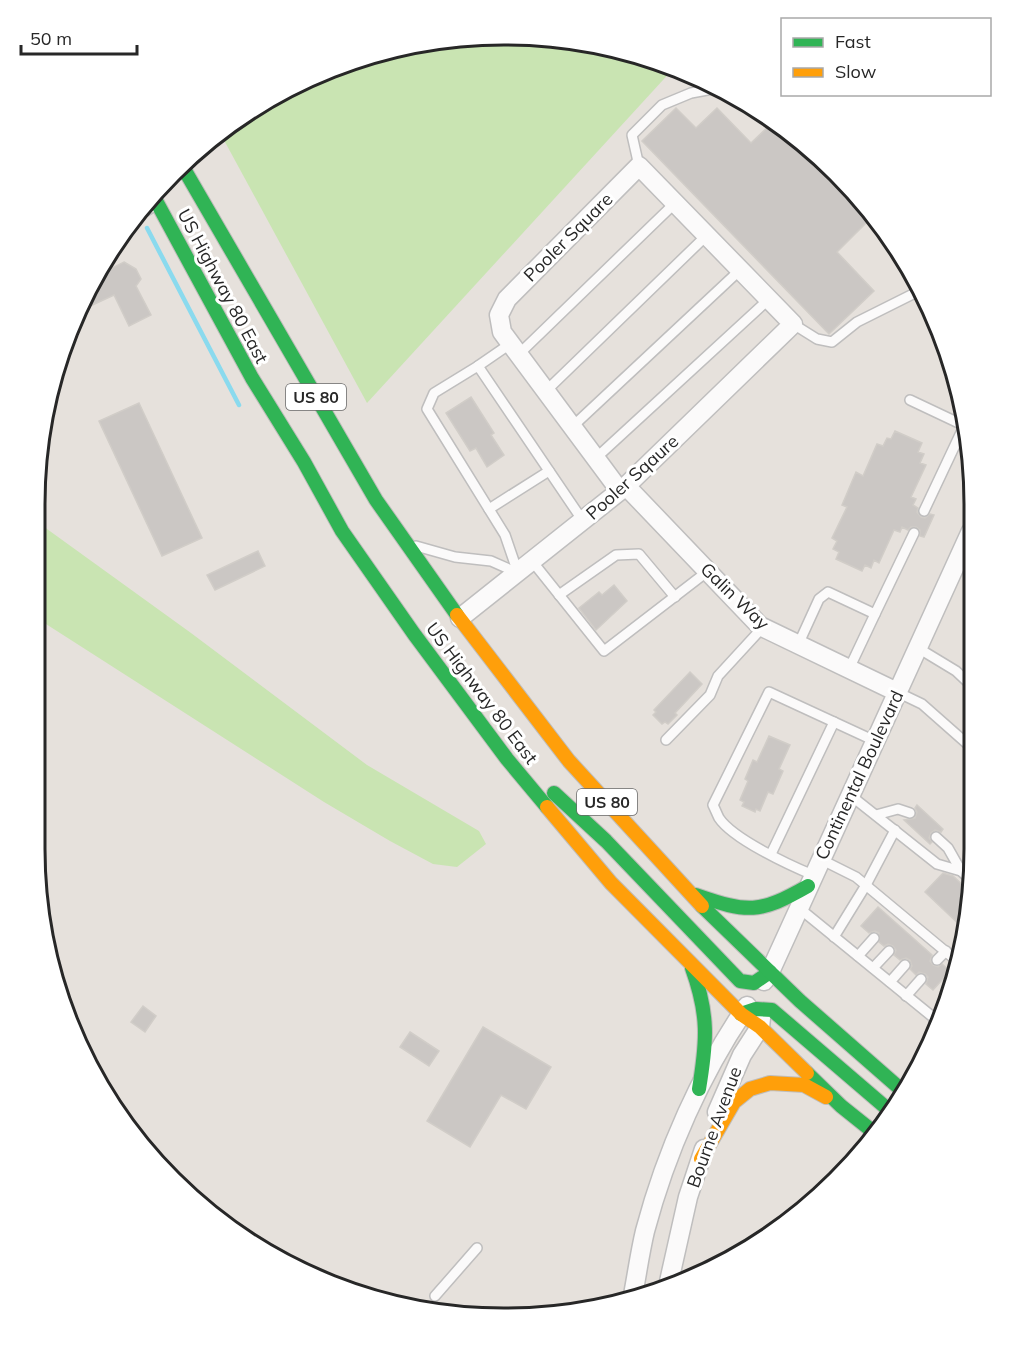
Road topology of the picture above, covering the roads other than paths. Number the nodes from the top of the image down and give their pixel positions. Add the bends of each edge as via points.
1 (704, 90) edge
2 (639, 166) junction
3 (187, 174) edge
4 (675, 203) junction
5 (157, 204) edge
6 (707, 235) junction
7 (740, 270) junction
8 (913, 294) edge
9 (769, 299) junction
10 (793, 324) junction
11 (514, 349) junction
12 (478, 366) junction
13 (546, 391) junction
14 (910, 400) dead end
15 (956, 421) edge
16 (572, 427) junction
17 (959, 438) edge
18 (596, 458) junction
19 (549, 471) junction
20 (623, 489) junction
21 (489, 509) junction
22 (924, 511) dead end
23 (583, 521) junction
24 (914, 533) dead end
25 (406, 542) junction
26 (964, 546) edge
27 (525, 567) junction
28 (708, 571) junction
29 (559, 595) junction
30 (675, 597) junction
31 (874, 614) junction
32 (460, 618) junction
33 (763, 627) junction
34 (798, 645) junction
35 (918, 648) junction
36 (849, 669) junction
37 (964, 678) edge
38 (897, 692) junction
39 (834, 722) junction
40 (485, 729) junction
41 (666, 740) dead end
42 (875, 741) junction
43 (964, 741) edge
44 (850, 795) junction
45 (910, 813) dead end
46 (876, 815) junction
47 (895, 830) junction
48 (936, 837) dead end
49 (771, 854) junction
50 (961, 871) joint
51 (814, 874) junction
52 (866, 885) junction
53 (688, 892) junction
54 (798, 908) junction
55 (914, 925) junction
56 (906, 932) dead end
57 (834, 937) junction
58 (874, 938) dead end
59 (930, 938) junction
60 (922, 946) dead end
61 (889, 951) dead end
62 (946, 951) junction
63 (951, 955) edge
64 (858, 956) junction
65 (937, 960) dead end
66 (689, 962) junction
67 (905, 965) dead end
68 (873, 968) junction
69 (770, 972) junction
70 (921, 979) dead end
71 (890, 982) junction
72 (906, 996) junction
73 (764, 1007) junction
74 (741, 1014) junction
75 (932, 1016) edge
76 (759, 1027) junction
77 (897, 1086) edge
78 (699, 1089) junction
79 (841, 1106) junction
80 (885, 1107) edge
81 (869, 1128) edge
82 (701, 1159) junction
83 (477, 1248) dead end
84 (670, 1277) edge
85 (634, 1289) edge
86 (435, 1296) dead end

1 - 2 lane via 662,105 632,135
2 - 4 street
2 - 11 street, Pooler Square via 507,299 499,315 502,332
3 - 25 main road, US Highway 80 East / US 80 via 370,490
4 - 6 street
4 - 11 lane
5 - 40 main road, US Highway 80 East / US 80 via 252,378 342,531
6 - 7 street
6 - 13 lane
7 - 9 street
7 - 16 lane
8 - 10 lane via 857,322 832,342 817,339
9 - 10 street
9 - 18 lane
10 - 20 street, Pooler Sqaure
11 - 12 lane
11 - 13 street, Pooler Square
12 - 19 lane
12 - 21 lane via 434,393 427,409
13 - 16 street, Pooler Square
14 - 15 lane
16 - 18 street, Pooler Square
17 - 22 lane
18 - 20 street, Pooler Square
19 - 21 lane
19 - 23 lane
20 - 23 street, Pooler Sqaure
20 - 28 street, Galin Way
21 - 27 lane
23 - 27 street, Pooler Sqaure
24 - 31 lane
25 - 27 lane via 454,557
25 - 32 main road, US Highway 80 East / US 80
26 - 35 street, Continental Boulevard
27 - 29 lane
27 - 32 street, Pooler Sqaure
28 - 30 lane
28 - 33 street, Galin Way
29 - 30 lane via 616,555 639,554
29 - 30 lane via 604,651
31 - 34 lane via 828,592 819,599
31 - 36 lane
32 - 53 main road, US Highway 80 East / US 80 via 569,761
33 - 34 street, Galin Way
33 - 41 lane via 718,676 710,695
34 - 36 street, Galin Way
35 - 37 lane
35 - 38 street, Continental Boulevard
36 - 38 street, Galin Way
38 - 42 street, Continental Boulevard
38 - 43 lane via 922,704
39 - 42 lane
39 - 49 lane
39 - 49 lane via 768,692 713,805 734,833
40 - 66 main road, US Highway 80 East / US 80 via 611,883
40 - 69 main road via 606,841 740,981 758,982
42 - 44 street, Continental Boulevard
44 - 46 lane
44 - 51 street, Continental Boulevard
45 - 46 lane via 898,809
46 - 47 lane
47 - 50 lane via 937,864
47 - 52 lane
48 - 50 lane via 948,848
49 - 51 lane
51 - 52 lane via 856,877
51 - 53 main road via 779,903 757,909 734,908
51 - 54 street, Continental Boulevard
52 - 55 lane via 895,915
52 - 57 lane
53 - 69 main road, US Highway 80 East / US 80
54 - 57 lane
54 - 69 street, Continental Boulevard
55 - 56 lane
55 - 59 lane
57 - 64 lane
58 - 64 lane
59 - 60 lane
59 - 62 lane
61 - 68 lane
62 - 63 lane
62 - 65 lane
64 - 68 lane
66 - 74 main road, US Highway 80 East / US 80
66 - 78 main road via 702,993 707,1025
67 - 71 lane
68 - 71 lane
69 - 73 street, Bourne Avenue
69 - 74 street, Continental Boulevard
69 - 77 main road, US Highway 80 East / US 80
70 - 72 lane
71 - 72 lane
72 - 75 lane
73 - 74 main road
73 - 76 street, Bourne Avenue
73 - 80 main road
74 - 76 main road, US Highway 80 East / US 80
74 - 78 street, Bourne Avenue
76 - 79 main road, US Highway 80 East / US 80
76 - 82 street, Bourne Avenue via 742,1055
78 - 85 street, Bourne Avenue via 663,1172
79 - 81 main road, US Highway 80 East / US 80
79 - 82 main road via 804,1085 770,1083 750,1089 734,1102
82 - 84 street, Bourne Avenue
83 - 86 lane

